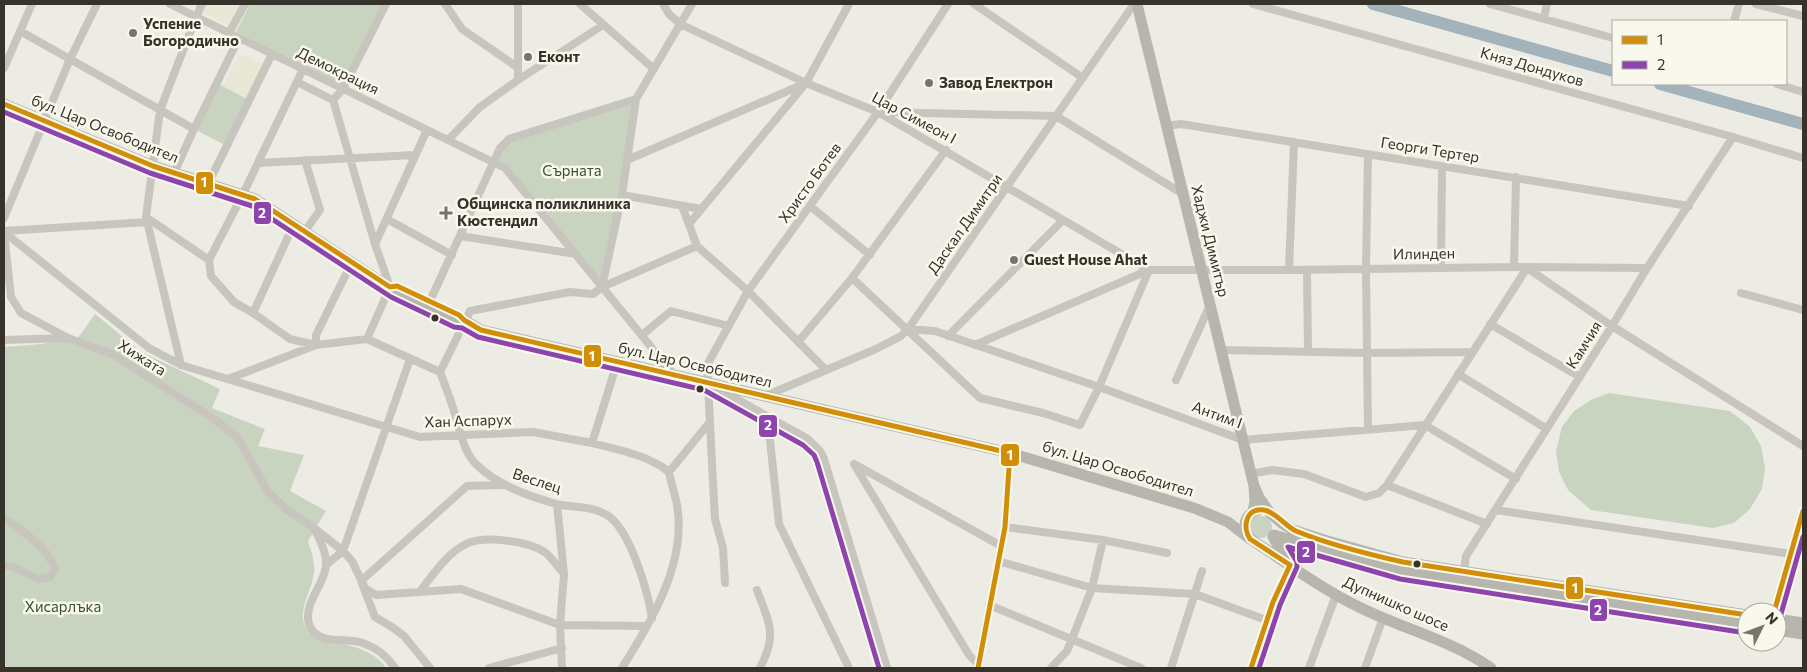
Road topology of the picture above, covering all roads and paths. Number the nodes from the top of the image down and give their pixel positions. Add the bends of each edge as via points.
1 (32, 4) edge
2 (97, 4) edge
3 (170, 4) edge
4 (202, 4) edge
5 (245, 4) edge
6 (386, 4) edge
7 (445, 4) edge
8 (518, 4) edge
9 (580, 4) edge
10 (662, 4) edge
11 (692, 4) edge
12 (849, 4) edge
13 (948, 4) edge
14 (974, 4) edge
15 (1136, 4) edge
16 (1253, 4) edge
17 (1490, 4) edge
18 (1547, 4) edge
19 (1739, 4) edge
20 (1756, 4) edge
21 (1803, 16) edge
22 (196, 17) junction
23 (1544, 18) junction
24 (1734, 20) edge
25 (680, 24) junction
26 (604, 25) junction
27 (20, 31) junction
28 (229, 33) junction
29 (239, 38) junction
30 (1612, 38) edge
31 (272, 54) junction
32 (70, 59) junction
33 (517, 67) junction
34 (4, 68) edge
35 (303, 69) junction
36 (654, 69) junction
37 (1083, 78) junction
38 (518, 80) junction
39 (297, 82) junction
40 (806, 83) junction
41 (1780, 85) edge
42 (343, 89) junction
43 (1803, 92) edge
44 (636, 99) junction
45 (334, 100) junction
46 (4, 104) edge
47 (160, 110) junction
48 (878, 112) junction
49 (1056, 116) junction
50 (45, 122) junction
51 (1167, 126) junction
52 (194, 129) junction
53 (427, 130) junction
54 (1733, 136) junction
55 (448, 140) junction
56 (1294, 142) junction
57 (946, 150) junction
58 (1368, 154) junction
59 (415, 155) junction
60 (351, 158) junction
61 (1803, 158) edge
62 (305, 160) junction
63 (627, 160) junction
64 (258, 162) junction
65 (494, 163) junction
66 (153, 166) junction
67 (1442, 166) junction
68 (174, 173) junction
69 (1516, 177) junction
70 (208, 184) junction
71 (1008, 187) junction
72 (243, 194) junction
73 (1183, 194) junction
74 (622, 195) junction
75 (682, 206) junction
76 (810, 206) junction
77 (1689, 206) junction
78 (701, 209) junction
79 (4, 218) edge
80 (147, 220) junction
81 (386, 220) junction
82 (1063, 220) junction
83 (294, 224) junction
84 (689, 224) junction
85 (305, 231) junction
86 (4, 232) edge
87 (460, 236) junction
88 (375, 244) junction
89 (697, 246) junction
90 (576, 254) junction
91 (452, 255) junction
92 (870, 255) junction
93 (209, 260) junction
94 (352, 262) junction
95 (1514, 267) junction
96 (1366, 268) junction
97 (1441, 268) junction
98 (1527, 268) junction
99 (1647, 268) junction
100 (1149, 270) junction
101 (1289, 270) junction
102 (1307, 270) junction
103 (1202, 271) junction
104 (852, 278) junction
105 (390, 286) junction
106 (602, 287) junction
107 (748, 291) junction
108 (1741, 293) dead end
109 (430, 301) junction
110 (1210, 305) junction
111 (1803, 310) edge
112 (253, 313) junction
113 (464, 320) junction
114 (1490, 324) junction
115 (729, 326) junction
116 (1612, 326) junction
117 (908, 330) junction
118 (642, 335) junction
119 (948, 336) junction
120 (68, 338) junction
121 (367, 339) junction
122 (4, 340) edge
123 (798, 342) junction
124 (975, 344) junction
125 (316, 345) junction
126 (1221, 350) junction
127 (1308, 352) junction
128 (1472, 352) junction
129 (1366, 353) junction
130 (410, 360) junction
131 (618, 363) junction
132 (181, 365) junction
133 (825, 369) junction
134 (440, 372) junction
135 (1458, 374) junction
136 (674, 375) junction
137 (1580, 377) junction
138 (228, 379) junction
139 (1176, 380) dead end
140 (707, 383) junction
141 (1099, 387) junction
142 (765, 396) junction
143 (772, 418) junction
144 (709, 423) junction
145 (1425, 425) junction
146 (387, 426) junction
147 (1368, 429) junction
148 (1548, 429) junction
149 (462, 435) junction
150 (1243, 440) junction
151 (592, 443) junction
152 (1803, 446) edge
153 (1010, 453) junction
154 (669, 472) junction
155 (1516, 479) junction
156 (1253, 480) junction
157 (503, 485) junction
158 (1387, 485) junction
159 (557, 504) junction
160 (1496, 510) junction
161 (1803, 511) edge
162 (1212, 514) junction
163 (1251, 514) junction
164 (1272, 515) junction
165 (4, 518) edge
166 (1487, 524) junction
167 (1005, 527) junction
168 (314, 528) junction
169 (1273, 536) junction
170 (1103, 540) junction
171 (1252, 540) junction
172 (1306, 544) junction
173 (1001, 546) junction
174 (343, 551) junction
175 (1167, 554) dead end
176 (1791, 554) junction
177 (998, 561) junction
178 (326, 565) junction
179 (4, 566) edge
180 (1293, 568) junction
181 (1202, 571) dead end
182 (1464, 572) junction
183 (564, 574) junction
184 (361, 581) junction
185 (725, 583) dead end
186 (1092, 588) junction
187 (757, 590) dead end
188 (420, 591) junction
189 (1195, 594) junction
190 (1336, 595) junction
191 (1777, 602) edge
192 (988, 605) junction
193 (1737, 613) edge
194 (652, 618) junction
195 (1383, 618) junction
196 (1266, 620) junction
197 (1787, 621) edge
198 (1803, 623) edge
199 (1737, 624) edge
200 (560, 625) junction
201 (646, 626) junction
202 (1787, 632) edge
203 (1803, 634) edge
204 (1072, 639) junction
205 (562, 648) junction
206 (514, 665) edge
207 (978, 666) edge
208 (1129, 666) edge
209 (395, 668) edge
210 (430, 668) edge
211 (489, 668) edge
212 (562, 668) edge
213 (622, 668) edge
214 (760, 668) edge
215 (849, 668) edge
216 (886, 668) edge
217 (1051, 668) edge
218 (1141, 668) edge
219 (1171, 668) edge
220 (1251, 668) edge
221 (1309, 668) edge
222 (1365, 668) edge
223 (1490, 668) edge

1 - 27 street
2 - 32 street
3 - 22 street, Демокрация
4 - 22 street
5 - 28 street
6 - 42 street
7 - 33 street via 462,30
8 - 33 street
9 - 26 street
10 - 25 street, Цар Симеон I
11 - 25 street
12 - 40 street
13 - 48 street, Христо Ботев
14 - 37 street
15 - 37 street, Даскал Димитри
15 - 51 main road, Хаджи Димитър
16 - 54 street, Княз Дондуков
17 - 23 street
18 - 23 street
19 - 24 street
20 - 21 street
22 - 28 street, Демокрация
22 - 47 street
23 - 30 street
25 - 36 street
25 - 40 street, Цар Симеон I
26 - 36 street
26 - 38 street
27 - 32 street
27 - 34 street
28 - 29 street, Демокрация
29 - 31 street, Демокрация
29 - 52 street
31 - 35 street, Демокрация
31 - 70 street
32 - 47 street
32 - 50 street
33 - 38 street
35 - 39 street
35 - 42 street, Демокрация
36 - 44 street
37 - 49 street, Даскал Димитри
38 - 55 street via 480,107
39 - 45 street
39 - 64 street
40 - 48 street, Цар Симеон I
40 - 63 street
40 - 78 street
41 - 43 street
42 - 45 street
42 - 53 street, Демокрация
44 - 63 street
44 - 65 street via 517,136 500,148
45 - 60 street
46 - 50 main road, бул. Цар Освободител
47 - 52 street
47 - 66 street
48 - 49 street
48 - 57 street, Цар Симеон I
48 - 76 street, Христо Ботев
49 - 71 street, Даскал Димитри
49 - 73 street
50 - 66 main road, бул. Цар Освободител
50 - 79 street
51 - 56 street, Георги Тертер via 1181,124
51 - 73 main road, Хаджи Димитър
52 - 68 street
53 - 55 street, Демокрация
53 - 59 street
54 - 61 street, Княз Дондуков
54 - 77 street, Камчия
55 - 65 street, Демокрация
56 - 58 street, Георги Тертер
56 - 101 street
57 - 71 street, Цар Симеон I
57 - 92 street
58 - 67 street, Георги Тертер
58 - 96 street
59 - 60 street
59 - 81 street
60 - 62 street
60 - 88 street
62 - 64 street
62 - 85 street via 320,210
63 - 74 street
64 - 72 street
65 - 87 street
65 - 90 street, Демокрация via 505,168
66 - 68 main road, бул. Цар Освободител
66 - 80 street
67 - 69 street, Георги Тертер
67 - 97 street
68 - 70 main road, бул. Цар Освободител
69 - 77 street, Георги Тертер
69 - 95 street
70 - 72 main road, бул. Цар Освободител
71 - 82 street, Цар Симеон I
71 - 117 street, Даскал Димитри
72 - 83 main road, бул. Цар Освободител
72 - 93 street
73 - 103 main road, Хаджи Димитър
74 - 75 street
74 - 106 street
75 - 78 street
75 - 84 street
76 - 92 street
76 - 107 street, Христо Ботев
77 - 99 street, Камчия
78 - 84 street
80 - 86 street
80 - 93 street
80 - 132 street
81 - 88 street
81 - 91 street
82 - 100 street, Цар Симеон I
82 - 119 street
83 - 85 main road, бул. Цар Освободител
83 - 112 street
84 - 89 street
85 - 94 main road, бул. Цар Освободител
86 - 120 street, Хижата via 11,297 21,313
86 - 132 street, Хан Аспарух via 149,348
87 - 90 street
87 - 91 street
88 - 105 street
89 - 106 street
89 - 107 street
90 - 106 street, Демокрация
91 - 109 street
92 - 104 street
93 - 112 street via 211,276 234,302
94 - 105 main road, бул. Цар Освободител
94 - 125 street via 316,336
95 - 97 street, Илинден
95 - 98 street, Илинден
96 - 97 street, Илинден
96 - 102 street, Илинден
96 - 129 street
98 - 99 street, Илинден
98 - 114 street
98 - 116 street
99 - 116 street, Камчия
100 - 103 street, Илинден
100 - 124 street
100 - 141 street
101 - 102 street, Илинден
101 - 103 street, Илинден
102 - 127 street
103 - 110 main road, Хаджи Димитър
104 - 117 street
104 - 123 street
105 - 109 main road
105 - 113 main road, бул. Цар Освободител via 457,320
105 - 121 street
106 - 113 street via 593,294 570,292 470,310
106 - 118 street, Демокрация
107 - 115 street, Христо Ботев
107 - 123 street
108 - 111 street
109 - 113 main road via 459,314
110 - 126 main road, Хаджи Димитър
110 - 139 street
112 - 125 street via 290,339
113 - 131 main road, бул. Цар Освободител via 481,330
113 - 134 street
114 - 128 street
114 - 137 street
115 - 118 street via 671,311
115 - 140 street, Христо Ботев via 707,365
116 - 137 street, Камчия
116 - 152 street
117 - 119 street, Антим I via 935,331
117 - 133 street, Даскал Димитри via 876,349
117 - 141 street via 980,398 1080,425
118 - 136 street, Демокрация
119 - 124 street, Антим I
120 - 122 street
120 - 168 street, Хижата via 112,354 214,419 238,438 268,492
121 - 125 street
121 - 130 street
123 - 133 street
124 - 141 street, Антим I
125 - 138 street
126 - 127 street
126 - 150 main road, Хаджи Димитър
127 - 129 street
128 - 129 street
128 - 135 street
129 - 147 street
130 - 134 street
130 - 146 street
131 - 136 main road, бул. Цар Освободител
131 - 151 street
132 - 138 street, Хан Аспарух
133 - 142 street, Даскал Димитри
134 - 149 street, Веслец
135 - 145 street
135 - 148 street
136 - 140 main road, бул. Цар Освободител
137 - 148 street, Камчия
138 - 146 street, Хан Аспарух
140 - 142 main road, бул. Цар Освободител
140 - 143 street
140 - 144 street, Христо Ботев
141 - 150 street, Антим I
142 - 153 main road, бул. Цар Освободител
143 - 215 street via 769,431 779,524
143 - 216 street via 808,439 824,459
144 - 154 street
144 - 185 street, Христо Ботев via 715,519 723,548
145 - 147 street, Антим I
145 - 155 street
145 - 158 street
146 - 149 street, Хан Аспарух via 420,437
146 - 174 street
147 - 150 street, Антим I
148 - 155 street, Камчия
149 - 151 street, Хан Аспарух via 533,432
149 - 157 street, Веслец via 471,459
150 - 156 main road, Хаджи Димитър
151 - 154 street, Хан Аспарух via 645,458
153 - 162 main road, бул. Цар Освободител
153 - 167 street
154 - 194 street via 677,505 678,534 670,574
155 - 160 street, Камчия
156 - 158 street via 1272,470 1304,474 1366,497 1379,493
156 - 163 main road via 1255,502
156 - 164 main road via 1260,500
157 - 159 street, Веслец
157 - 184 street via 467,486
158 - 166 street
159 - 183 street
159 - 194 street, Веслец via 590,508 616,522 632,550
160 - 166 street, Камчия
160 - 176 street
161 - 176 street
162 - 163 main road via 1229,517
162 - 171 main road, Дупнишко шосе
163 - 164 main road via 1260,510
163 - 171 main road via 1244,524
164 - 169 main road via 1277,527
164 - 182 main road via 1292,530 1324,540 1403,562
165 - 179 street via 45,551 56,569 50,577 38,579
166 - 182 street, Камчия via 1466,556
167 - 170 street
167 - 173 street
168 - 174 street, Хижата
168 - 178 street
169 - 171 main road via 1264,542
169 - 172 main road
169 - 180 main road
170 - 175 street
170 - 186 street
171 - 180 main road, Дупнишко шосе
172 - 180 main road via 1296,552
172 - 199 main road via 1401,572
173 - 177 street
173 - 207 street via 854,464
174 - 178 street
174 - 184 street, Хижата via 352,561
176 - 191 street
177 - 186 street
177 - 192 street
178 - 209 street via 311,604 309,624 322,638 362,642 388,658
180 - 190 main road, Дупнишко шосе
180 - 196 street via 1280,585
181 - 189 street
182 - 193 main road
183 - 188 street via 546,553 533,547 518,542 479,540 466,543 453,553
183 - 200 street
184 - 188 street via 376,595
184 - 210 street via 375,617 404,636
186 - 189 street
186 - 204 street
187 - 214 street via 771,632
188 - 200 street via 461,589
189 - 196 street
189 - 219 street
190 - 195 main road, Дупнишко шосе
190 - 221 street
192 - 204 street
192 - 207 street
194 - 201 street
195 - 222 street
195 - 223 main road, Дупнишко шосе via 1464,650
196 - 220 street
197 - 198 main road
200 - 201 street
200 - 205 street
201 - 213 street
202 - 203 main road
204 - 208 street
204 - 217 street via 1067,651
205 - 206 street
205 - 212 street
206 - 211 street
208 - 218 street

